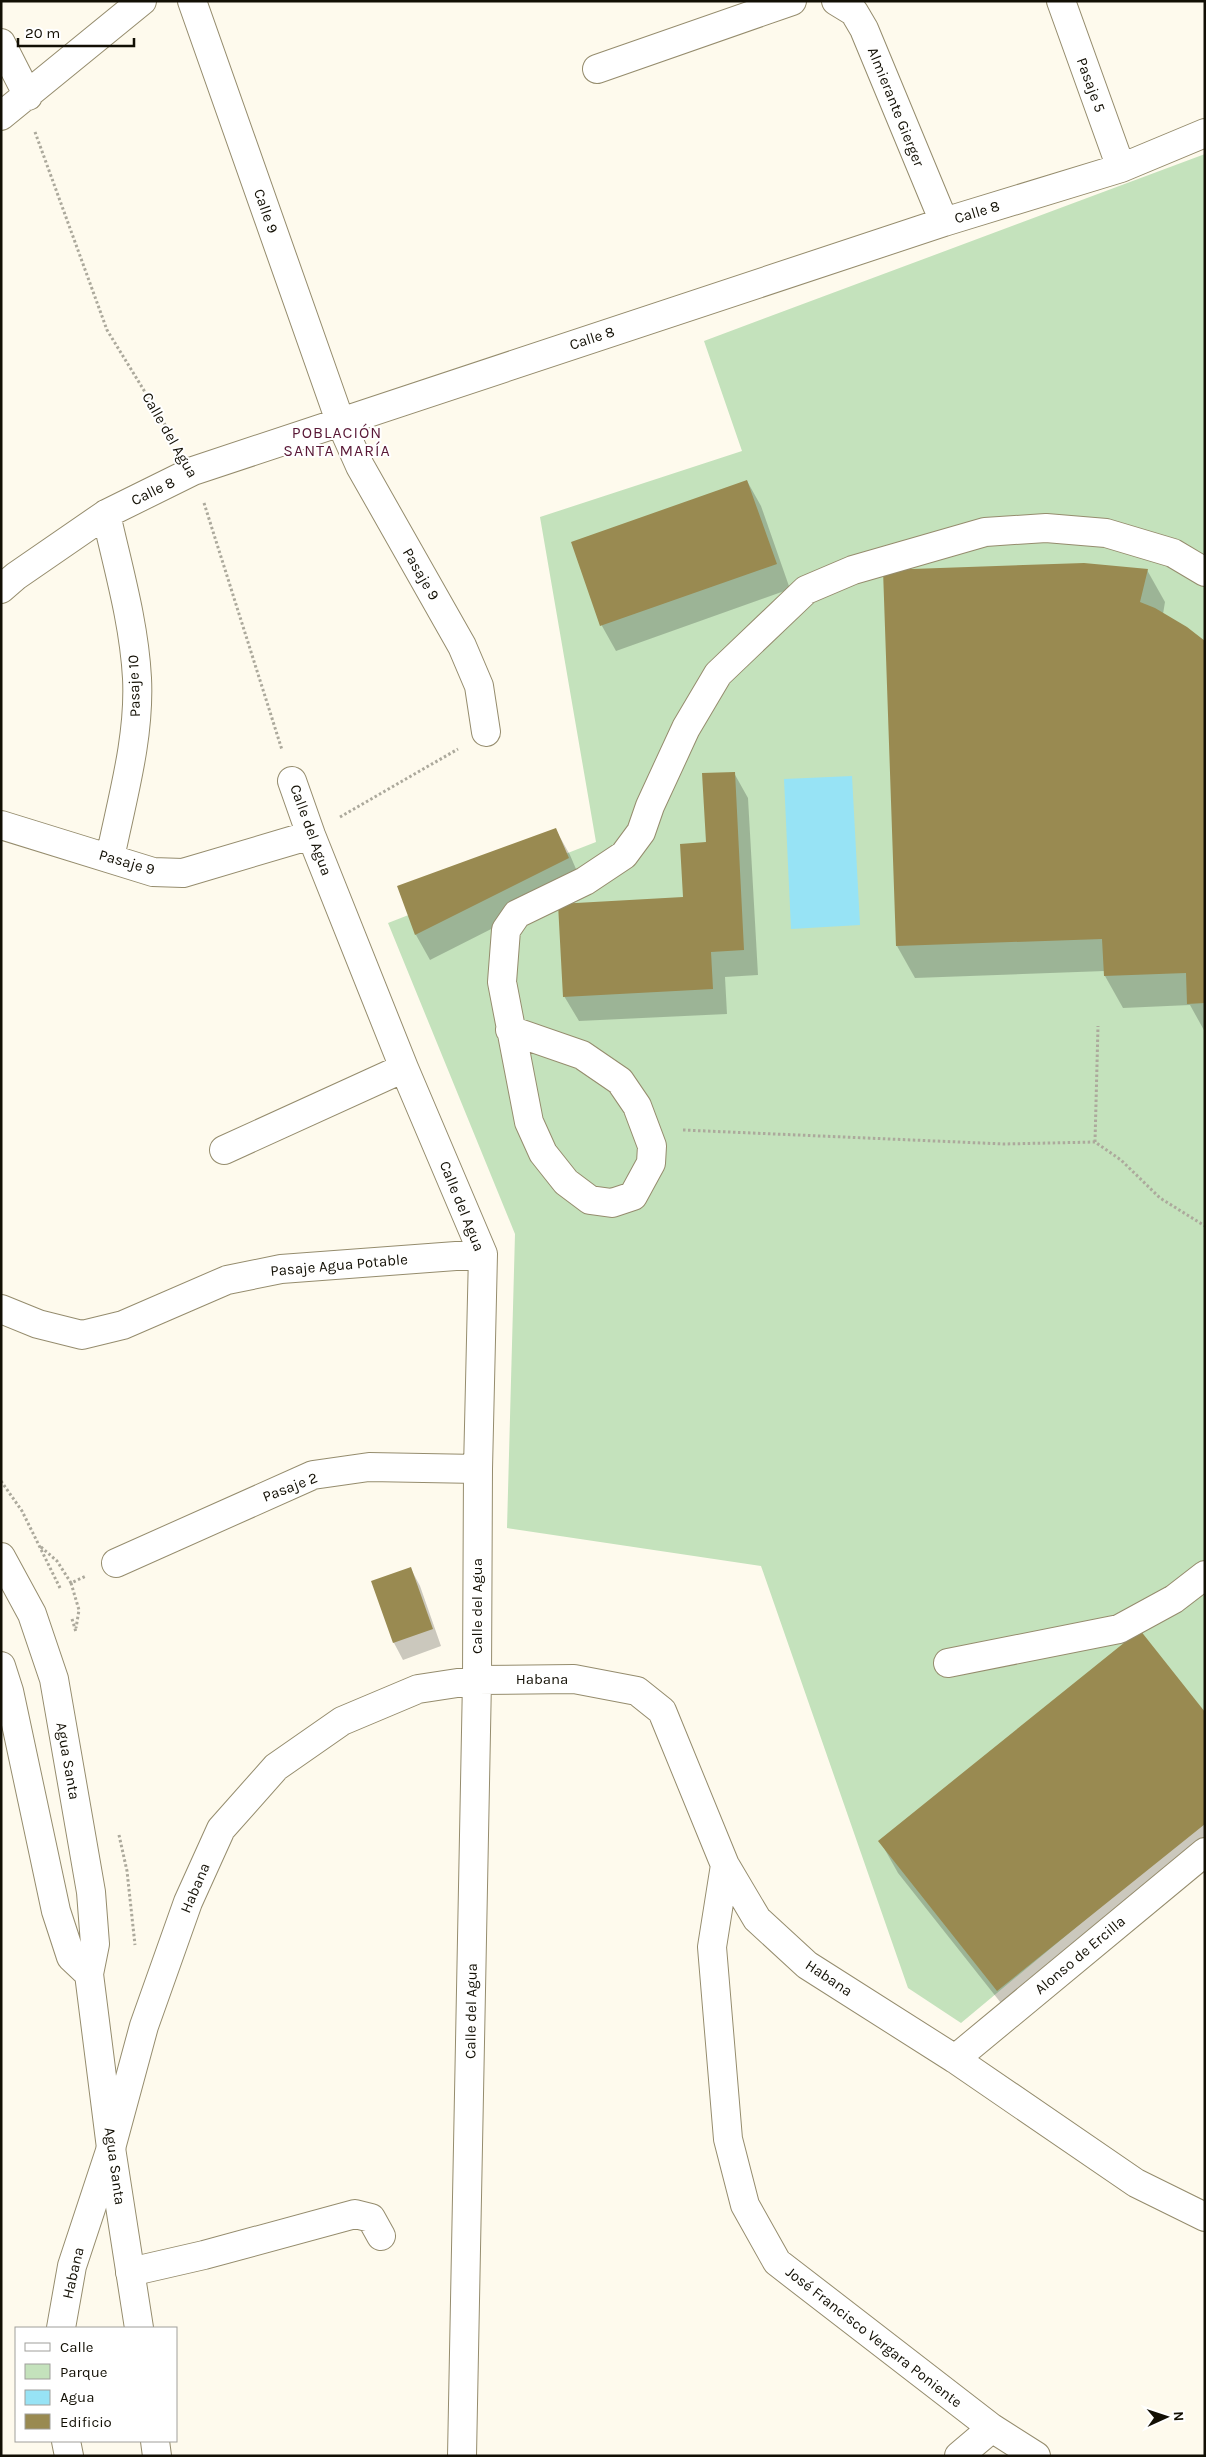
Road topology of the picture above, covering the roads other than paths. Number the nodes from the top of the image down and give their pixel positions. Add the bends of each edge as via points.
1 (142, 1) edge
2 (192, 1) edge
3 (792, 1) edge
4 (836, 1) edge
5 (1061, 1) edge
6 (1, 43) edge
7 (597, 70) dead end
8 (28, 96) junction
9 (1, 116) edge
10 (1205, 133) edge
11 (1121, 168) junction
12 (944, 222) junction
13 (340, 421) junction
14 (106, 514) junction
15 (1205, 572) edge
16 (1, 588) edge
17 (486, 732) road end
18 (292, 781) road end
19 (1, 824) edge
20 (311, 835) junction
21 (110, 858) junction
22 (510, 1030) junction
23 (404, 1068) junction
24 (224, 1150) dead end
25 (483, 1254) junction
26 (1, 1310) edge
27 (478, 1469) junction
28 (1, 1557) edge
29 (116, 1563) road end
30 (1205, 1575) edge
31 (948, 1663) dead end
32 (1, 1666) edge
33 (477, 1680) junction
34 (1205, 1852) edge
35 (726, 1865) junction
36 (89, 1974) junction
37 (955, 2059) junction
38 (111, 2148) junction
39 (1205, 2217) edge
40 (381, 2236) dead end
41 (130, 2272) junction
42 (61, 2327) edge
43 (139, 2327) edge
44 (992, 2428) junction
45 (66, 2442) edge
46 (155, 2442) edge
47 (69, 2456) edge
48 (157, 2456) edge
49 (462, 2456) edge
50 (959, 2456) edge
51 (1036, 2456) edge

1 - 8 street
2 - 13 street, Calle 9
3 - 7 street
4 - 12 street, Almierante Gierger via 854,12 864,29
5 - 11 street, Pasaje 5
6 - 8 street
8 - 9 street
10 - 11 street, Calle 8
11 - 12 street, Calle 8
12 - 13 street, Calle 8
13 - 14 street, Calle 8 via 194,471
13 - 17 street, Pasaje 9 via 360,466 462,646 479,686
14 - 16 street, Calle 8
14 - 21 street, Pasaje 10 via 128,611 137,678 135,734
15 - 22 street via 1173,553 1106,533 1046,528 985,532 854,570 806,590 718,674 686,728 641,832 624,855 585,881 517,914 506,930 502,982
18 - 20 street, Calle del Agua
19 - 21 street, Pasaje 9
20 - 21 street, Pasaje 9 via 183,873 153,872
20 - 23 street, Calle del Agua
22 - 22 street via 582,1055 620,1081 637,1106 652,1146 651,1163 633,1196 612,1203 590,1200 566,1182 543,1152 529,1122
23 - 24 street
23 - 25 street, Calle del Agua
25 - 26 street, Pasaje Agua Potable via 272,1270 228,1280 123,1325 82,1335
25 - 27 street, Calle del Agua
27 - 29 street, Pasaje 2 via 369,1466 313,1476
27 - 33 street, Calle del Agua
28 - 36 street, Agua Santa via 32,1614 54,1678 91,1892 96,1944
30 - 31 street via 1174,1599 1119,1629
32 - 36 street via 56,1912 71,1957
33 - 35 street, Habana via 574,1678 637,1691 662,1711
33 - 38 street, Habana via 418,1689 342,1721 276,1767 221,1829 188,1902 144,2026
33 - 49 street, Calle del Agua
34 - 37 street, Alonso de Ercilla
35 - 37 street, Habana via 757,1919 807,1965
35 - 44 street, José Francisco Vergara Poniente via 712,1947 728,2139 745,2205 777,2262
36 - 38 street, Agua Santa
37 - 39 street, Habana via 1136,2183
38 - 41 street, Agua Santa
38 - 42 street, Habana via 72,2266
40 - 41 street via 371,2218 355,2214
41 - 43 street, Agua Santa
44 - 50 street
44 - 51 street, José Francisco Vergara Poniente
45 - 47 street
46 - 48 street

